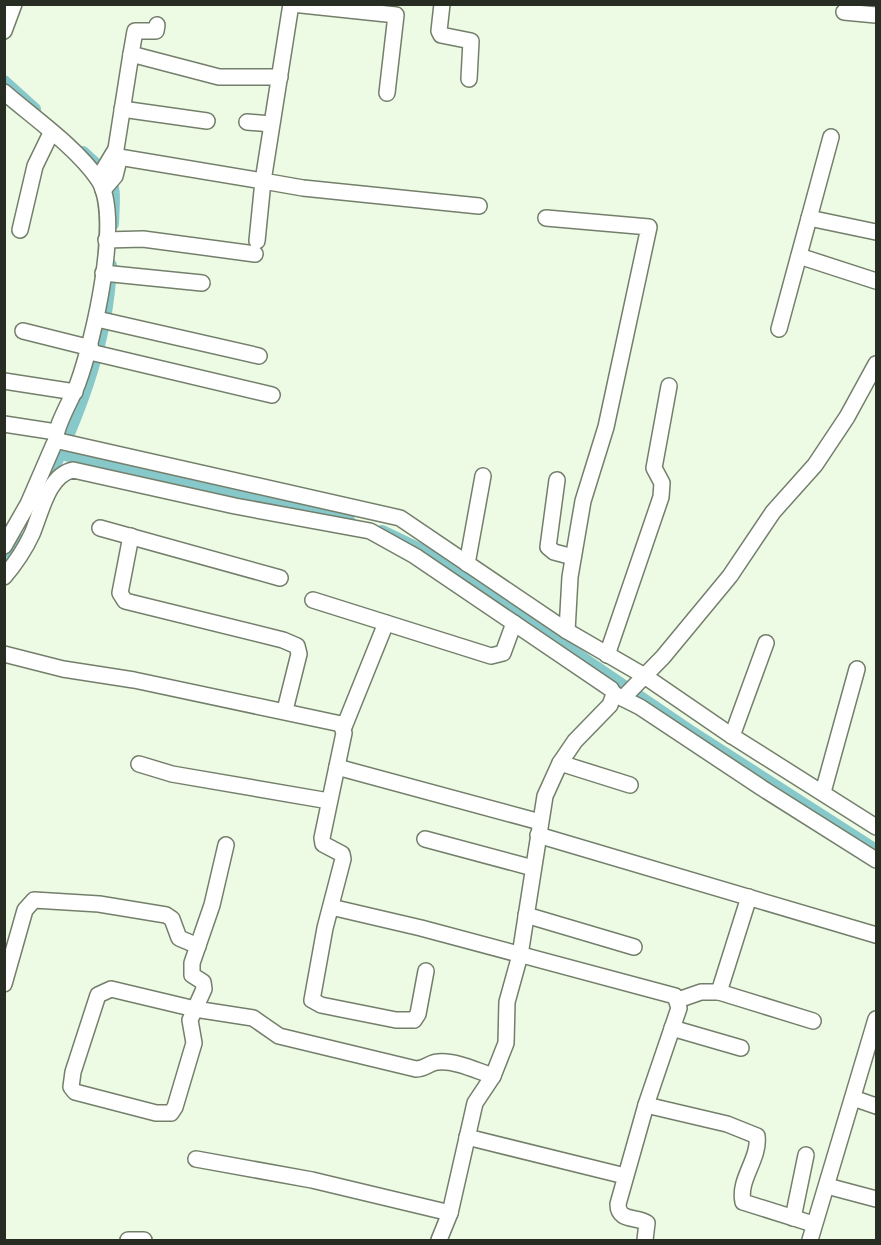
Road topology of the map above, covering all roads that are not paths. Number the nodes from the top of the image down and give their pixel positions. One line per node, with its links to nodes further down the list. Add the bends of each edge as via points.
1 (14, 4): 7 (street)
2 (292, 4): 9 (street); 12 (street, via 396,15)
3 (442, 4): 10 (street, via 441,35 471,41)
4 (844, 12): 5 (street)
5 (876, 15)
6 (158, 25): 8 (street, via 156,31 135,31)
7 (4, 31)
8 (131, 54): 9 (street, via 219,77); 13 (street)
9 (280, 77): 16 (street)
10 (469, 79)
11 (4, 92): 17 (street)
12 (387, 93)
13 (122, 109): 14 (street); 19 (street)
14 (207, 121)
15 (247, 122): 16 (street)
16 (271, 124): 20 (street)
17 (51, 133): 19 (street); 24 (street, via 35,165)
18 (831, 137): 23 (street)
19 (105, 173): 20 (street); 26 (street)
20 (263, 181): 21 (street); 26 (street, via 256,247)
21 (479, 206)
22 (546, 218): 48 (street, via 649,227)
23 (809, 218): 25 (street); 27 (street)
24 (20, 230)
25 (876, 232)
26 (112, 240): 28 (street)
27 (799, 255): 29 (street); 32 (street)
28 (110, 274): 30 (street); 31 (street)
29 (876, 281)
30 (202, 283)
31 (102, 321): 34 (street); 35 (street)
32 (779, 329)
33 (23, 331): 34 (street)
34 (94, 351): 39 (street); 40 (street)
35 (259, 356)
36 (876, 364): 60 (street, via 815,465 773,512 729,576 678,639)
37 (4, 381): 39 (street)
38 (669, 386): 58 (street, via 654,468 662,483 661,496)
39 (75, 392): 42 (street)
40 (272, 395)
41 (4, 424): 42 (street)
42 (61, 440): 47 (street); 49 (street, via 400,518)
43 (483, 476): 49 (street)
44 (557, 480): 48 (street, via 548,547)
45 (100, 528): 46 (street)
46 (131, 537): 51 (street); 62 (street, via 120,593 125,601 297,646 299,654)
47 (4, 546)
48 (573, 557): 55 (street)
49 (467, 564): 55 (street)
50 (4, 577): 54 (street, via 32,535 57,480 64,472 73,470 370,531 415,556)
51 (280, 578)
52 (313, 600): 53 (street)
53 (386, 623): 54 (street, via 498,656 506,647); 63 (street)
54 (514, 623): 61 (street)
55 (567, 631): 58 (street)
56 (766, 643): 64 (street)
57 (4, 654): 62 (street, via 63,669)
58 (607, 655): 60 (street)
59 (857, 669): 69 (street)
60 (641, 678): 61 (street); 64 (street)
61 (622, 695): 65 (street, via 575,741); 75 (street)
62 (285, 710): 63 (street, via 336,721)
63 (344, 728): 67 (street)
64 (732, 736): 69 (street)
65 (560, 763): 68 (street); 72 (street, via 545,796)
66 (138, 764): 70 (street, via 172,774)
67 (337, 767): 70 (street); 72 (street)
68 (630, 786)
69 (823, 792): 71 (street)
70 (329, 801): 78 (street, via 323,844 344,859)
71 (876, 827)
72 (539, 828): 76 (street); 77 (street)
73 (425, 839): 76 (street)
74 (226, 845): 81 (street)
75 (876, 860)
76 (532, 868): 79 (street)
77 (749, 897): 80 (street); 86 (street)
78 (331, 908): 83 (street); 84 (street, via 313,991 315,1003 396,1020 414,1020)
79 (526, 915): 82 (street); 83 (street)
80 (876, 935)
81 (198, 946): 85 (street, via 179,939 172,919 166,915 99,904 34,900 25,910); 88 (street, via 191,969 204,989)
82 (634, 947)
83 (520, 955): 87 (street, via 668,992); 93 (street, via 507,1002 506,1043)
84 (426, 971)
85 (4, 984)
86 (719, 992): 87 (street, via 701,992); 90 (street)
87 (678, 1000): 91 (street)
88 (195, 1009): 88 (street, via 190,1020 194,1043 171,1113 156,1113 75,1092 71,1087 98,996 104,991 121,990); 93 (street, via 253,1018 279,1036 416,1069 444,1061)
89 (876, 1019): 94 (street)
90 (813, 1021)
91 (672, 1028): 92 (street); 95 (street)
92 (741, 1048)
93 (493, 1076): 97 (street, via 475,1103)
94 (853, 1098): 96 (street); 101 (street)
95 (646, 1105): 100 (street); 104 (street, via 727,1124 757,1136 743,1202)
96 (876, 1106)
97 (467, 1137): 100 (street); 103 (street)
98 (806, 1155): 104 (street)
99 (196, 1159): 103 (street, via 312,1180)
100 (625, 1176): 109 (street, via 618,1211 622,1216 648,1223)
101 (827, 1186): 102 (street); 105 (street)
102 (876, 1199)
103 (450, 1213): 108 (street)
104 (793, 1218): 105 (street)
105 (813, 1224): 110 (street)
106 (128, 1240): 107 (street)
107 (144, 1240)
108 (439, 1240)
109 (645, 1240)
110 (810, 1240)

